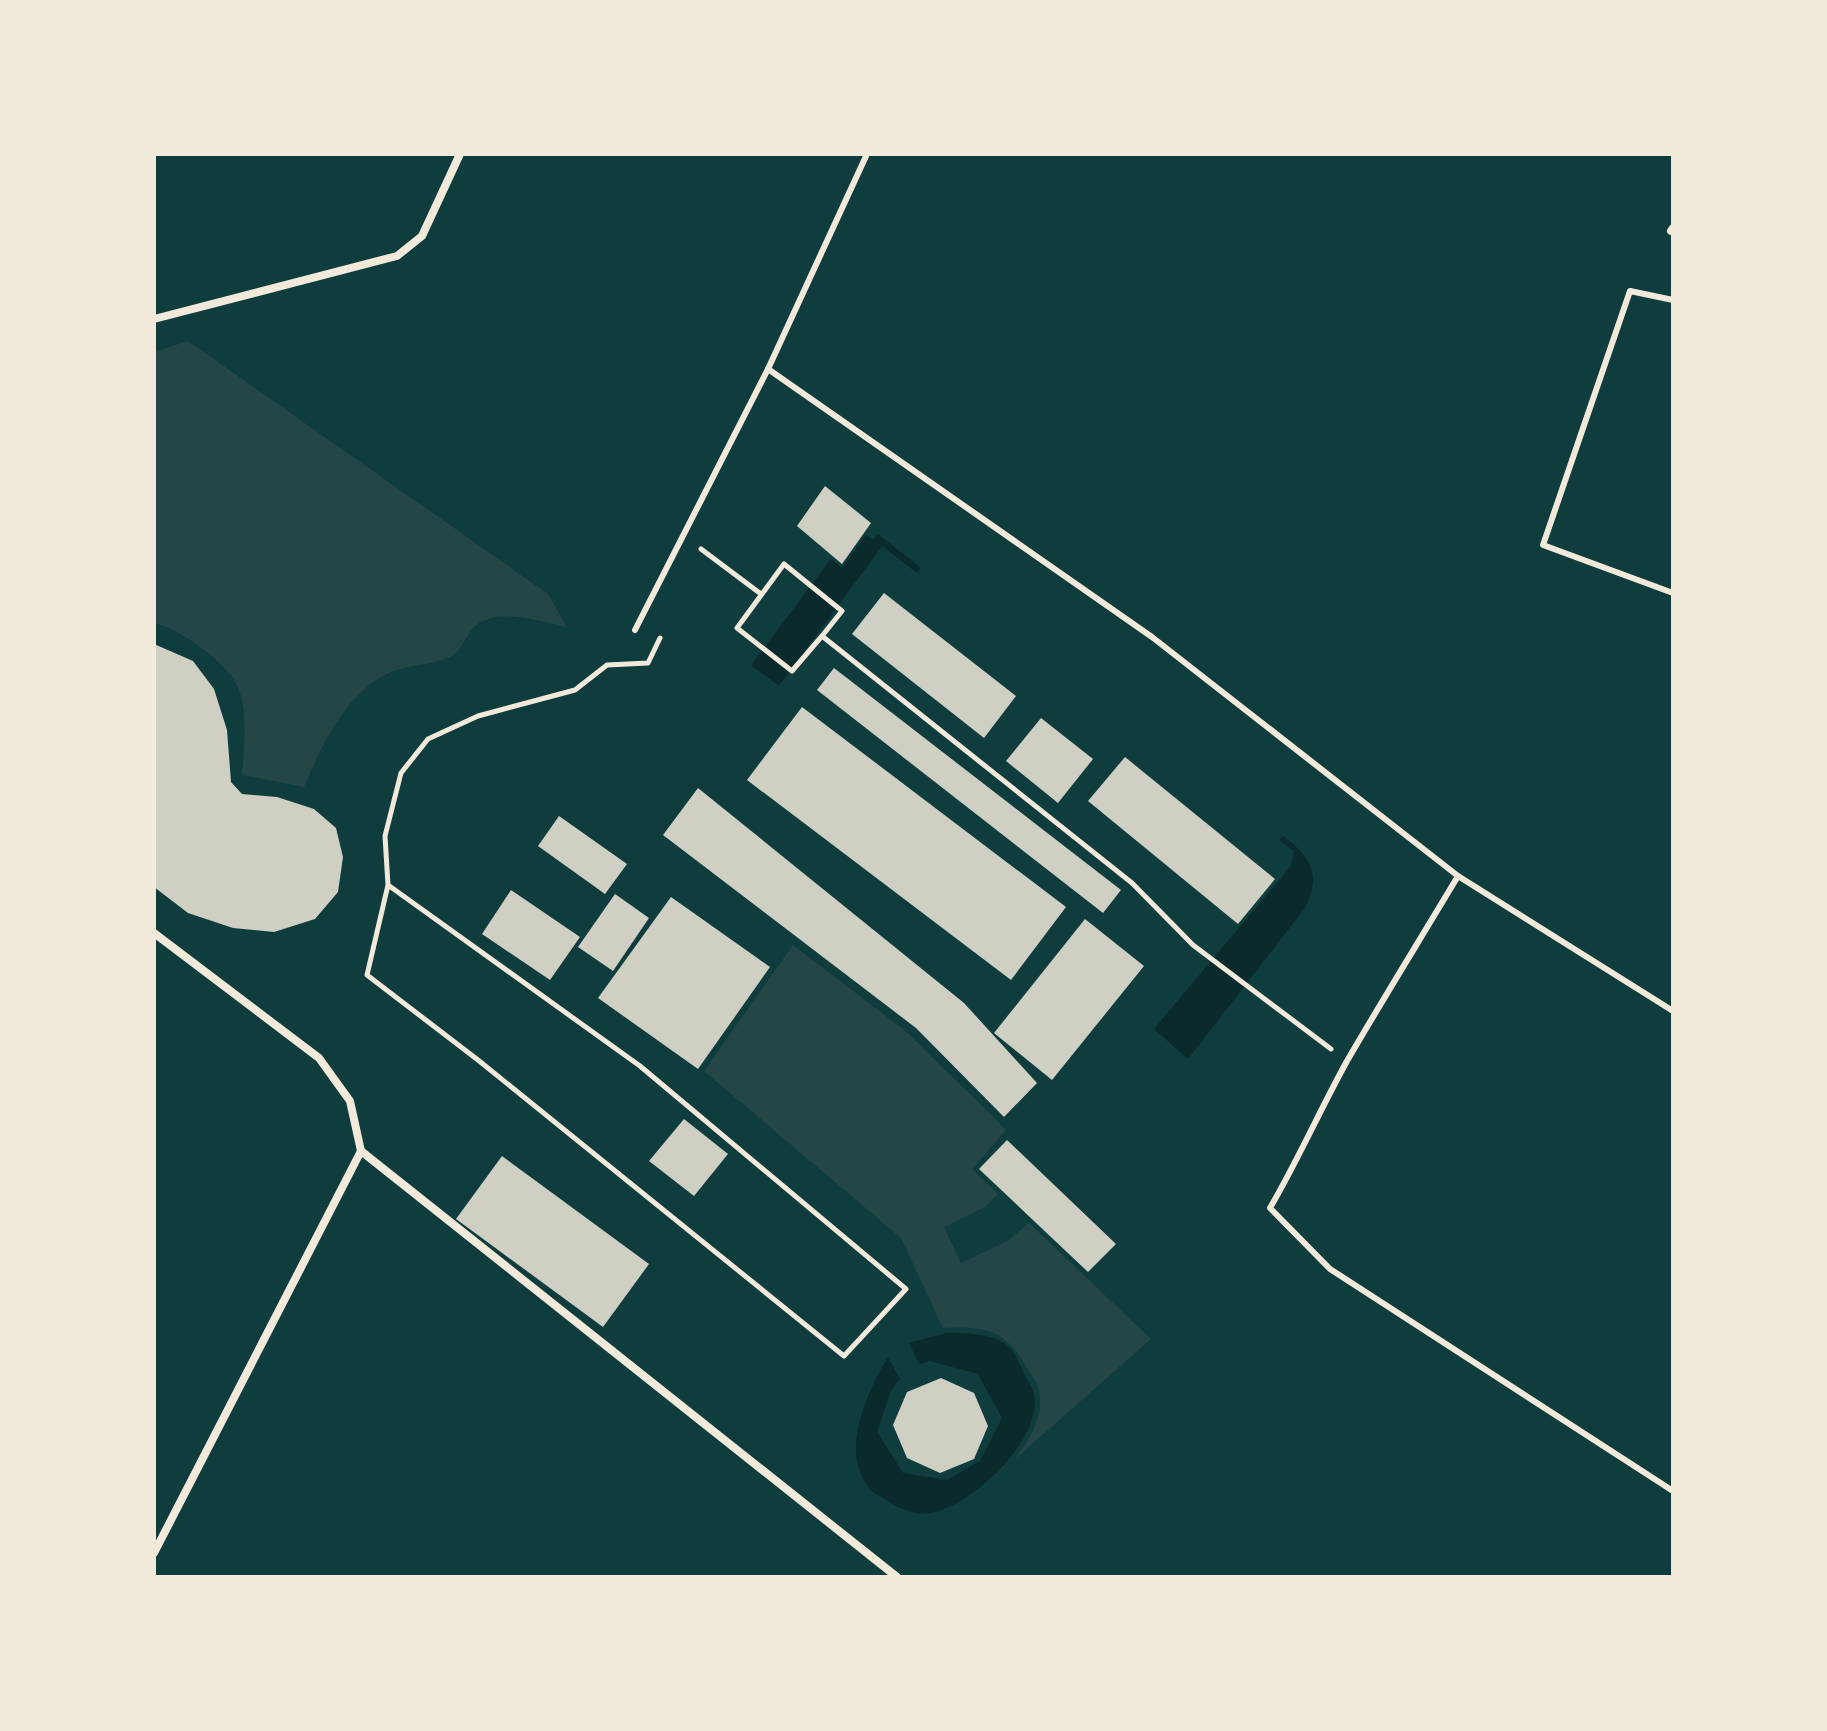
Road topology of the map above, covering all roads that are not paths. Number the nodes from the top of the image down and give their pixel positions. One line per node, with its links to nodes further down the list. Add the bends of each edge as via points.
1 (460, 154): 4 (street, via 422,236 397,256)
2 (867, 154): 5 (lane)
3 (1673, 300): 6 (lane, via 1630,291 1543,545)
4 (154, 319)
5 (768, 369): 7 (lane); 8 (lane, via 1152,637)
6 (1673, 593)
7 (635, 630)
8 (1458, 876): 10 (lane); 12 (lane, via 1347,1061 1270,1208 1330,1269)
9 (154, 933): 11 (street, via 319,1058 350,1101)
10 (1673, 1011)
11 (361, 1151): 13 (street); 14 (street)
12 (1673, 1491)
13 (154, 1553)
14 (897, 1577)

